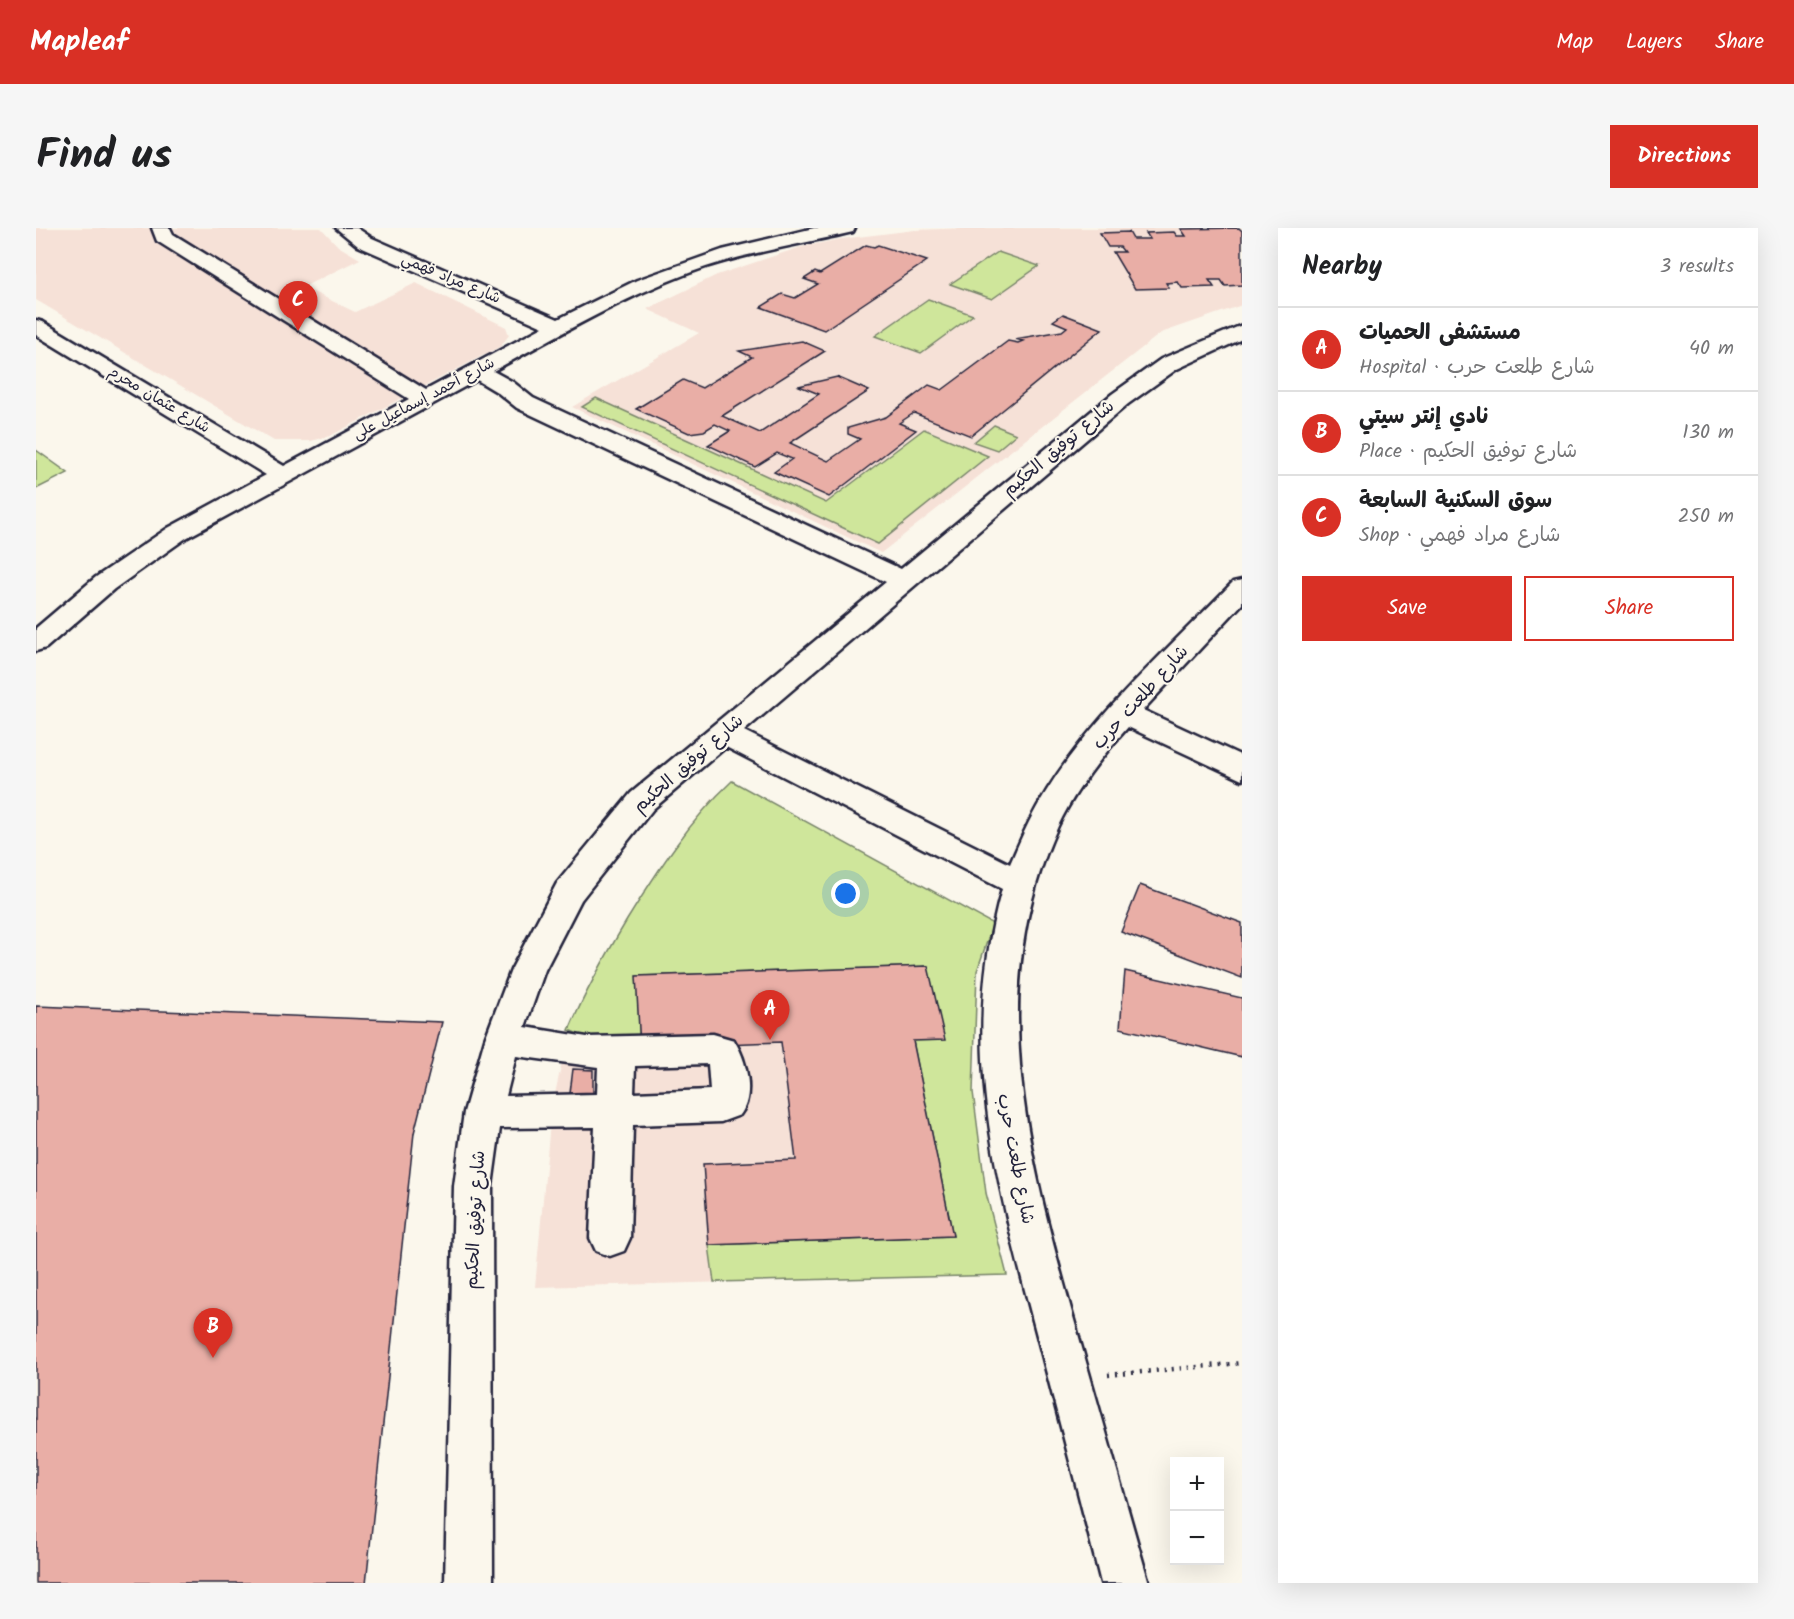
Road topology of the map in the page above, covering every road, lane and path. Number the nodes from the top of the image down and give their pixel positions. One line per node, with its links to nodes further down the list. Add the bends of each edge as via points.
1 (161, 228): 9 (street, via 164,237)
2 (345, 228): 5 (street, شارع مراد فهمي, via 365,242)
3 (846, 228): 5 (street, شارع أحمد إسماعيل على, via 753,246 682,268 616,296)
4 (36, 326): 7 (street, شارع عثمان محرم)
5 (560, 327): 8 (street, شارع أحمد إسماعيل على)
6 (1242, 332): 11 (street, شارع توفيق الحكيم, via 1169,364 1120,399)
7 (46, 342): 10 (street, شارع عثمان محرم)
8 (477, 371): 9 (street, شارع أحمد إسماعيل على); 11 (street, via 525,403)
9 (425, 399): 10 (street, شارع أحمد إسماعيل على)
10 (282, 475): 13 (street, شارع أحمد إسماعيل على, via 214,511 141,557)
11 (904, 580): 15 (street, شارع توفيق الحكيم)
12 (1242, 588): 14 (street, شارع طلعت حرب)
13 (36, 642)
14 (1125, 713): 16 (street); 17 (street, شارع طلعت حرب, via 1053,806)
15 (723, 733): 17 (street); 18 (street, شارع توفيق الحكيم, via 642,801 569,892 528,970)
16 (1242, 769)
17 (1019, 883): 24 (street, شارع طلعت حرب, via 1000,974 1000,1080 1022,1204)
18 (503, 1039): 19 (street, via 563,1050); 21 (street, شارع توفيق الحكيم)
19 (617, 1052): 20 (street); 20 (street, via 721,1051 729,1100 721,1106)
20 (615, 1111): 21 (street); 22 (street)
21 (483, 1112): 25 (street, شارع توفيق الحكيم, via 473,1186)
22 (610, 1238)
23 (1242, 1363): 24 (path)
24 (1070, 1378): 26 (street, شارع طلعت حرب)
25 (469, 1583)
26 (1125, 1583)

